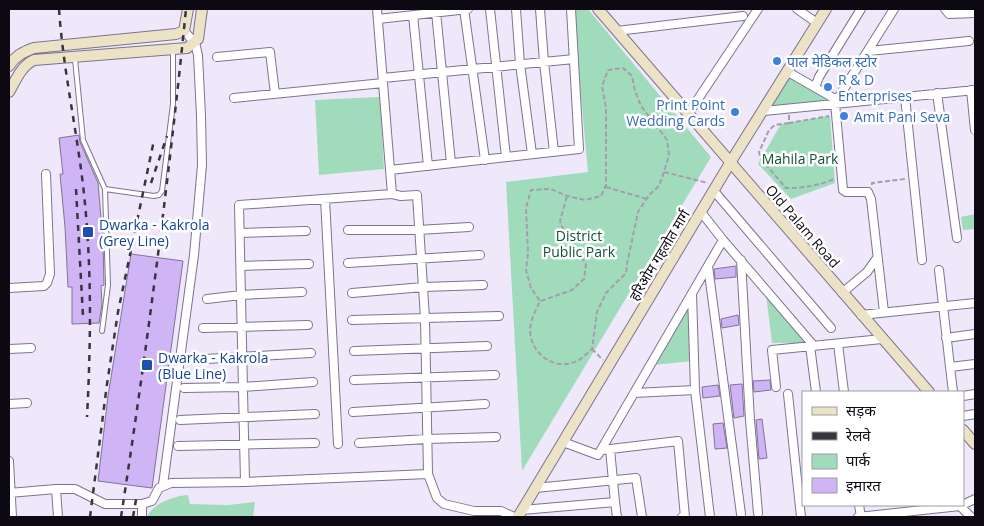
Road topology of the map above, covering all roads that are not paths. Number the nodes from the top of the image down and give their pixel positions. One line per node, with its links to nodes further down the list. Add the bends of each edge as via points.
1 (188, 9): 22 (street)
2 (202, 9): 27 (street)
3 (377, 9): 20 (street)
4 (466, 9): 16 (street); 38 (street)
5 (490, 9): 37 (street)
6 (516, 9): 35 (street)
7 (540, 9): 34 (street)
8 (571, 9): 33 (street)
9 (598, 9): 23 (street, Old Palam Road)
10 (758, 9): 24 (street)
11 (797, 9): 21 (street)
12 (826, 9): 21 (street, हरिओम गहलोत मार्ग)
13 (861, 9): 43 (street)
14 (894, 9): 29 (street)
15 (945, 9): 18 (street, via 949,14)
16 (436, 12): 19 (street); 39 (street)
17 (743, 12): 23 (street); 24 (street)
18 (975, 13)
19 (413, 15): 20 (street); 41 (street)
20 (378, 19): 42 (street)
21 (817, 23): 40 (street, हरिओम गहलोत मार्ग)
22 (184, 31): 26 (street, via 166,36); 27 (street)
23 (617, 31): 52 (street, Old Palam Road)
24 (744, 32): 52 (street)
25 (970, 41): 29 (street)
26 (98, 42): 30 (street); 36 (street, via 34,48 21,53)
27 (195, 43): 28 (street); 159 (street, via 202,165 194,255)
28 (173, 50): 30 (street); 64 (lane, via 173,104 162,191 154,196)
29 (869, 52): 50 (street)
30 (99, 56): 31 (street)
31 (75, 57): 45 (street, via 28,63); 64 (lane, via 84,140)
32 (217, 57): 47 (street, via 270,52)
33 (574, 59): 34 (street); 54 (street, via 579,149)
34 (544, 62): 35 (street); 54 (street)
35 (520, 64): 37 (street); 55 (street)
36 (9, 66)
37 (496, 67): 38 (street); 56 (street)
38 (472, 69): 39 (street); 57 (street)
39 (442, 72): 41 (street); 58 (street)
40 (788, 72): 43 (street); 51 (street, हरिओम गहलोत मार्ग)
41 (419, 74): 42 (street); 60 (street)
42 (383, 80): 47 (street); 61 (street)
43 (815, 87): 50 (street)
44 (973, 90): 46 (street); 53 (street)
45 (9, 92)
46 (937, 93): 48 (street); 73 (street)
47 (275, 94): 49 (street)
48 (905, 96): 50 (street); 79 (street)
49 (234, 98)
50 (836, 102): 51 (street); 76 (street, via 843,190 870,195)
51 (764, 111): 59 (street, हरिओम गहलोत मार्ग)
52 (688, 114): 59 (street, Old Palam Road)
53 (975, 130)
54 (554, 152): 55 (street)
55 (532, 154): 56 (street)
56 (506, 157): 57 (street)
57 (485, 160): 58 (street)
58 (451, 163): 60 (street)
59 (730, 163): 63 (street, हरिओम गहलोत मार्ग); 90 (street, Old Palam Road)
60 (428, 166): 61 (street)
61 (390, 170): 65 (street)
62 (46, 174): 87 (street, via 50,274 44,286)
63 (716, 188): 67 (street, हरिओम गहलोत मार्ग); 104 (street)
64 (105, 189): 105 (lane, via 108,285)
65 (392, 194): 66 (street); 70 (street, via 417,195)
66 (325, 199): 72 (street, via 240,205); 149 (street)
67 (701, 212): 74 (street); 146 (street, हरिओम गहलोत मार्ग)
68 (469, 227): 70 (street)
69 (348, 230): 70 (street)
70 (418, 230): 77 (street)
71 (306, 231): 72 (street)
72 (240, 233): 82 (street)
73 (957, 238)
74 (723, 240): 78 (street); 83 (street)
75 (480, 255): 77 (street)
76 (877, 258): 90 (street, via 867,272); 96 (street)
77 (422, 259): 80 (street); 86 (street)
78 (741, 260): 111 (street); 166 (street)
79 (922, 260)
80 (348, 263)
81 (309, 264): 82 (street)
82 (241, 266): 91 (street)
83 (708, 266): 92 (street); 167 (street)
84 (939, 270): 95 (street)
85 (483, 285): 86 (street)
86 (424, 287): 89 (street); 99 (street)
87 (9, 288)
88 (302, 292): 91 (street)
89 (352, 293)
90 (842, 293): 97 (street, Old Palam Road)
91 (241, 294): 93 (street); 102 (street)
92 (692, 294): 128 (street); 133 (street)
93 (207, 299)
94 (975, 303): 95 (street)
95 (942, 306): 96 (street); 107 (street)
96 (884, 312): 97 (street)
97 (861, 315): 108 (street, Old Palam Road)
98 (499, 316): 99 (street)
99 (426, 318): 100 (street); 112 (street)
100 (352, 320)
101 (308, 325): 102 (street)
102 (242, 327): 103 (street); 117 (street)
103 (203, 328)
104 (831, 328)
105 (102, 331)
106 (975, 334): 107 (street)
107 (946, 338): 120 (street)
108 (882, 339): 109 (street); 131 (street, Old Palam Road)
109 (838, 344): 111 (street); 130 (street)
110 (487, 346): 112 (street)
111 (812, 346): 126 (street, via 772,350); 129 (street)
112 (426, 347): 115 (street); 122 (street)
113 (31, 348): 114 (street)
114 (9, 349)
115 (354, 350)
116 (312, 353): 117 (street)
117 (242, 357): 118 (street); 125 (street)
118 (188, 360)
119 (975, 364): 120 (street)
120 (950, 366): 132 (street)
121 (495, 375): 122 (street)
122 (427, 378): 123 (street); 138 (street)
123 (354, 380)
124 (313, 382): 125 (street)
125 (243, 387): 127 (street); 141 (street)
126 (776, 387)
127 (184, 388)
128 (695, 390): 133 (street); 176 (street)
129 (816, 391)
130 (844, 391)
131 (928, 391)
132 (953, 391)
133 (634, 393): 154 (street)
134 (788, 394): 177 (street)
135 (27, 403): 136 (street)
136 (9, 404)
137 (484, 404): 138 (street)
138 (427, 406): 139 (street); 145 (street)
139 (353, 412)
140 (315, 414): 141 (street)
141 (244, 418): 142 (street); 151 (street)
142 (180, 420)
143 (964, 431): 150 (street)
144 (496, 437): 145 (street)
145 (427, 439): 148 (street); 156 (street)
146 (563, 442): 154 (street, via 598,455); 160 (street, हरिओम गहलोत मार्ग)
147 (315, 443): 151 (street)
148 (359, 443)
149 (338, 444)
150 (975, 444)
151 (244, 445): 152 (street); 158 (street)
152 (178, 446)
153 (610, 449): 154 (street); 157 (street); 175 (street, via 678,441 686,517)
154 (602, 450)
155 (9, 461): 162 (street)
156 (428, 474): 158 (street); 169 (street, via 437,498 444,504 474,511)
157 (614, 480): 160 (street); 163 (street); 174 (street, via 636,478)
158 (245, 482): 159 (street)
159 (163, 485): 164 (street, via 152,501)
160 (536, 488): 169 (street, हरिओम गहलोत मार्ग)
161 (56, 489): 162 (street); 164 (street, via 80,490 106,504); 171 (street)
162 (9, 493): 170 (street)
163 (615, 502): 169 (street); 173 (street)
164 (142, 504): 172 (street)
165 (960, 506): 168 (street); 179 (street)
166 (758, 513)
167 (741, 514)
168 (922, 514): 178 (street)
169 (518, 515)
170 (12, 517)
171 (58, 517)
172 (142, 517)
173 (617, 517)
174 (642, 517)
175 (682, 517)
176 (710, 517)
177 (800, 517)
178 (860, 517)
179 (971, 517)

